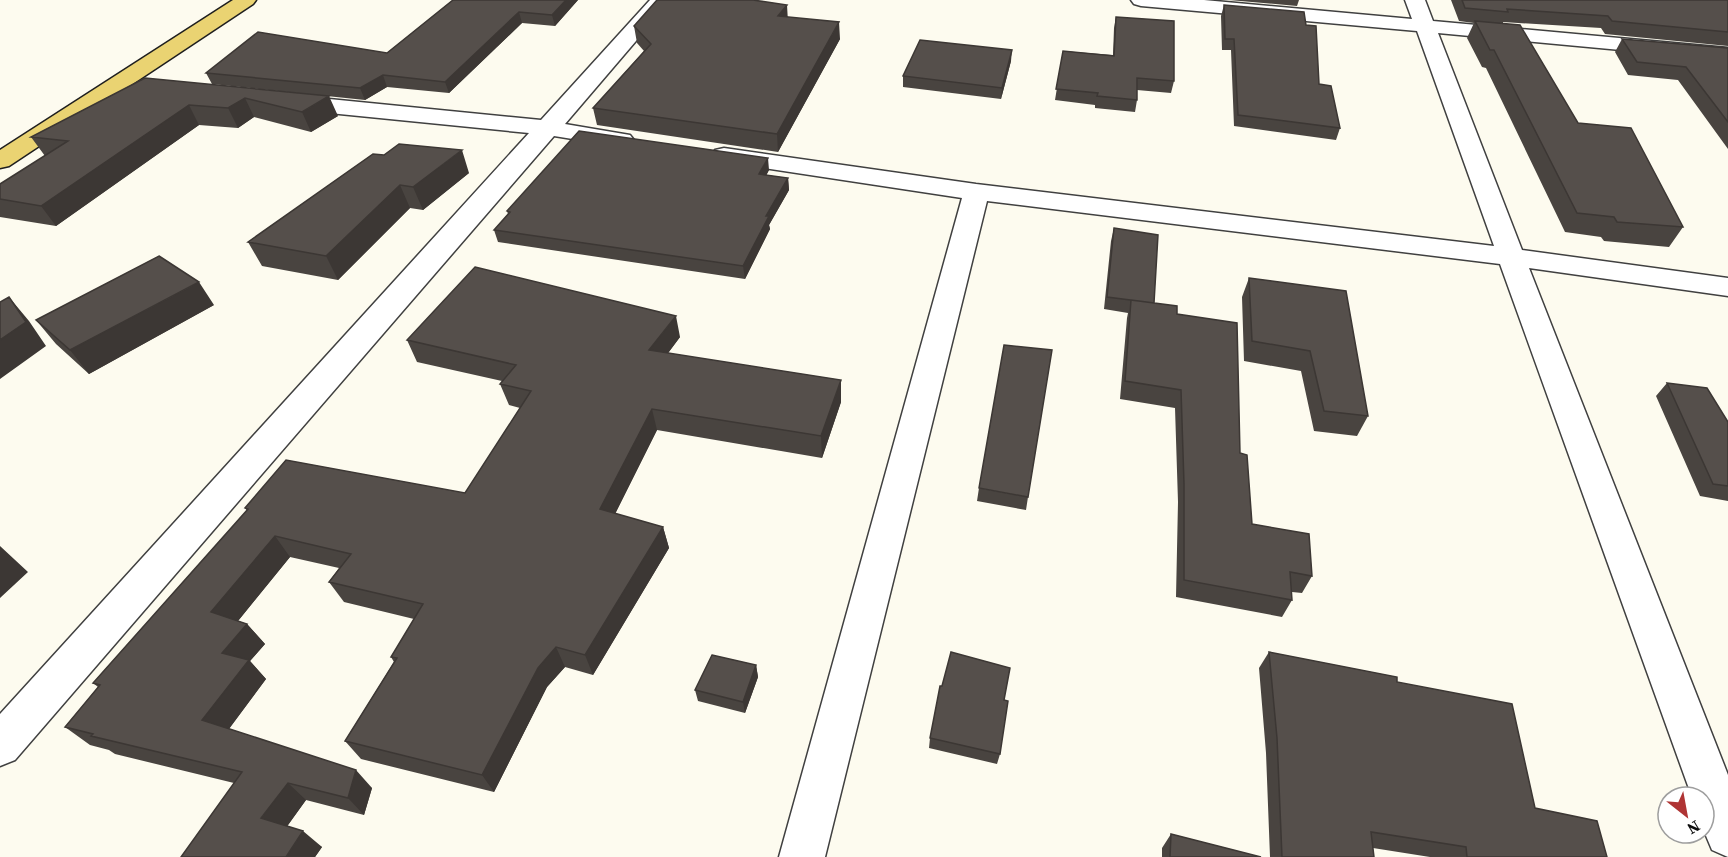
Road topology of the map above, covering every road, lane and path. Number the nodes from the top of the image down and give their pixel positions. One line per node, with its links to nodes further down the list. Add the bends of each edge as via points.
1 (246, 0): 6 (main road)
2 (661, 0): 9 (street)
3 (1141, 0): 4 (street)
4 (1421, 14): 5 (street); 14 (street)
5 (1728, 54)
6 (117, 84): 7 (street); 12 (main road)
7 (152, 88)
8 (268, 100): 9 (street)
9 (548, 128): 10 (street); 16 (street)
10 (641, 142)
11 (698, 151): 13 (street)
12 (0, 161)
13 (976, 192): 14 (street); 18 (street)
14 (1514, 257): 15 (street); 17 (street)
15 (1728, 287)
16 (0, 745)
17 (1728, 834)
18 (802, 857)

